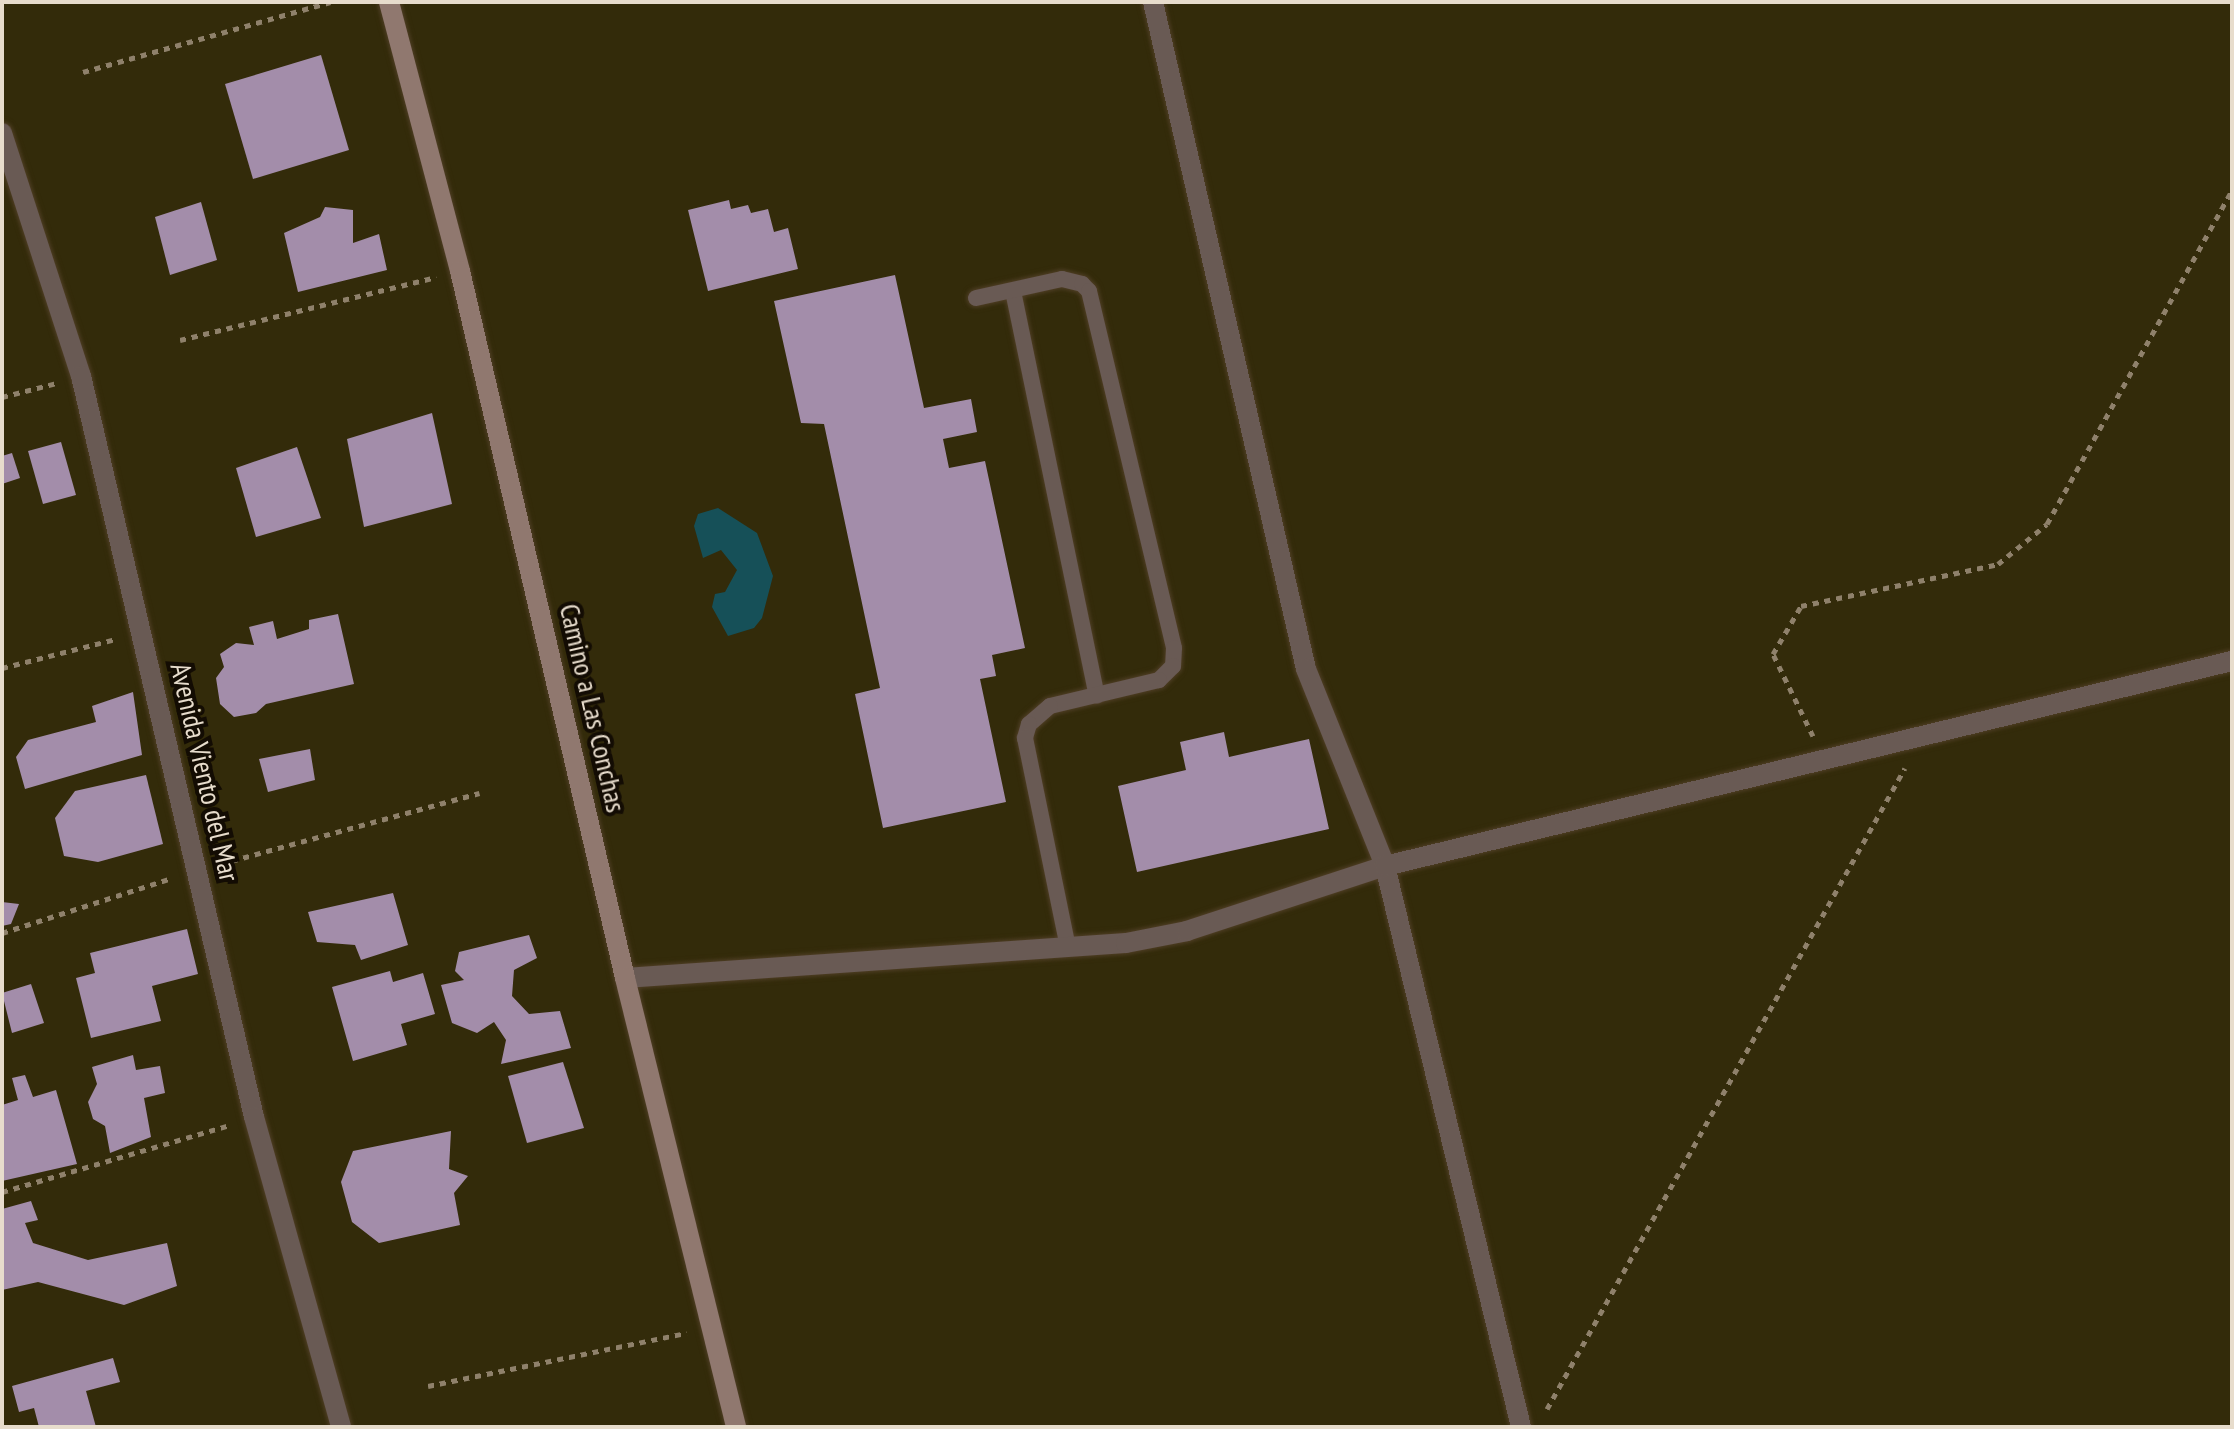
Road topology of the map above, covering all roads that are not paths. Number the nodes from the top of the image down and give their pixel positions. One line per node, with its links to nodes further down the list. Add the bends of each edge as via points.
1 (389, 2): 10 (street, Camino a Las Conchas, via 460,271)
2 (1153, 2): 8 (street, via 1306,669)
3 (2, 133): 11 (street, Avenida Viento del Mar, via 81,376 254,1117)
4 (1013, 291): 5 (lane); 7 (lane); 7 (lane, via 1062,279 1089,291 1174,648 1173,666 1159,680)
5 (976, 298)
6 (2232, 661): 8 (street)
7 (1097, 695): 9 (lane, via 1050,706 1029,724 1025,738)
8 (1385, 866): 9 (street, via 1187,931); 13 (street)
9 (1068, 947): 10 (street)
10 (625, 978): 12 (street, Camino a Las Conchas)
11 (341, 1427)
12 (736, 1427)
13 (1521, 1427)

